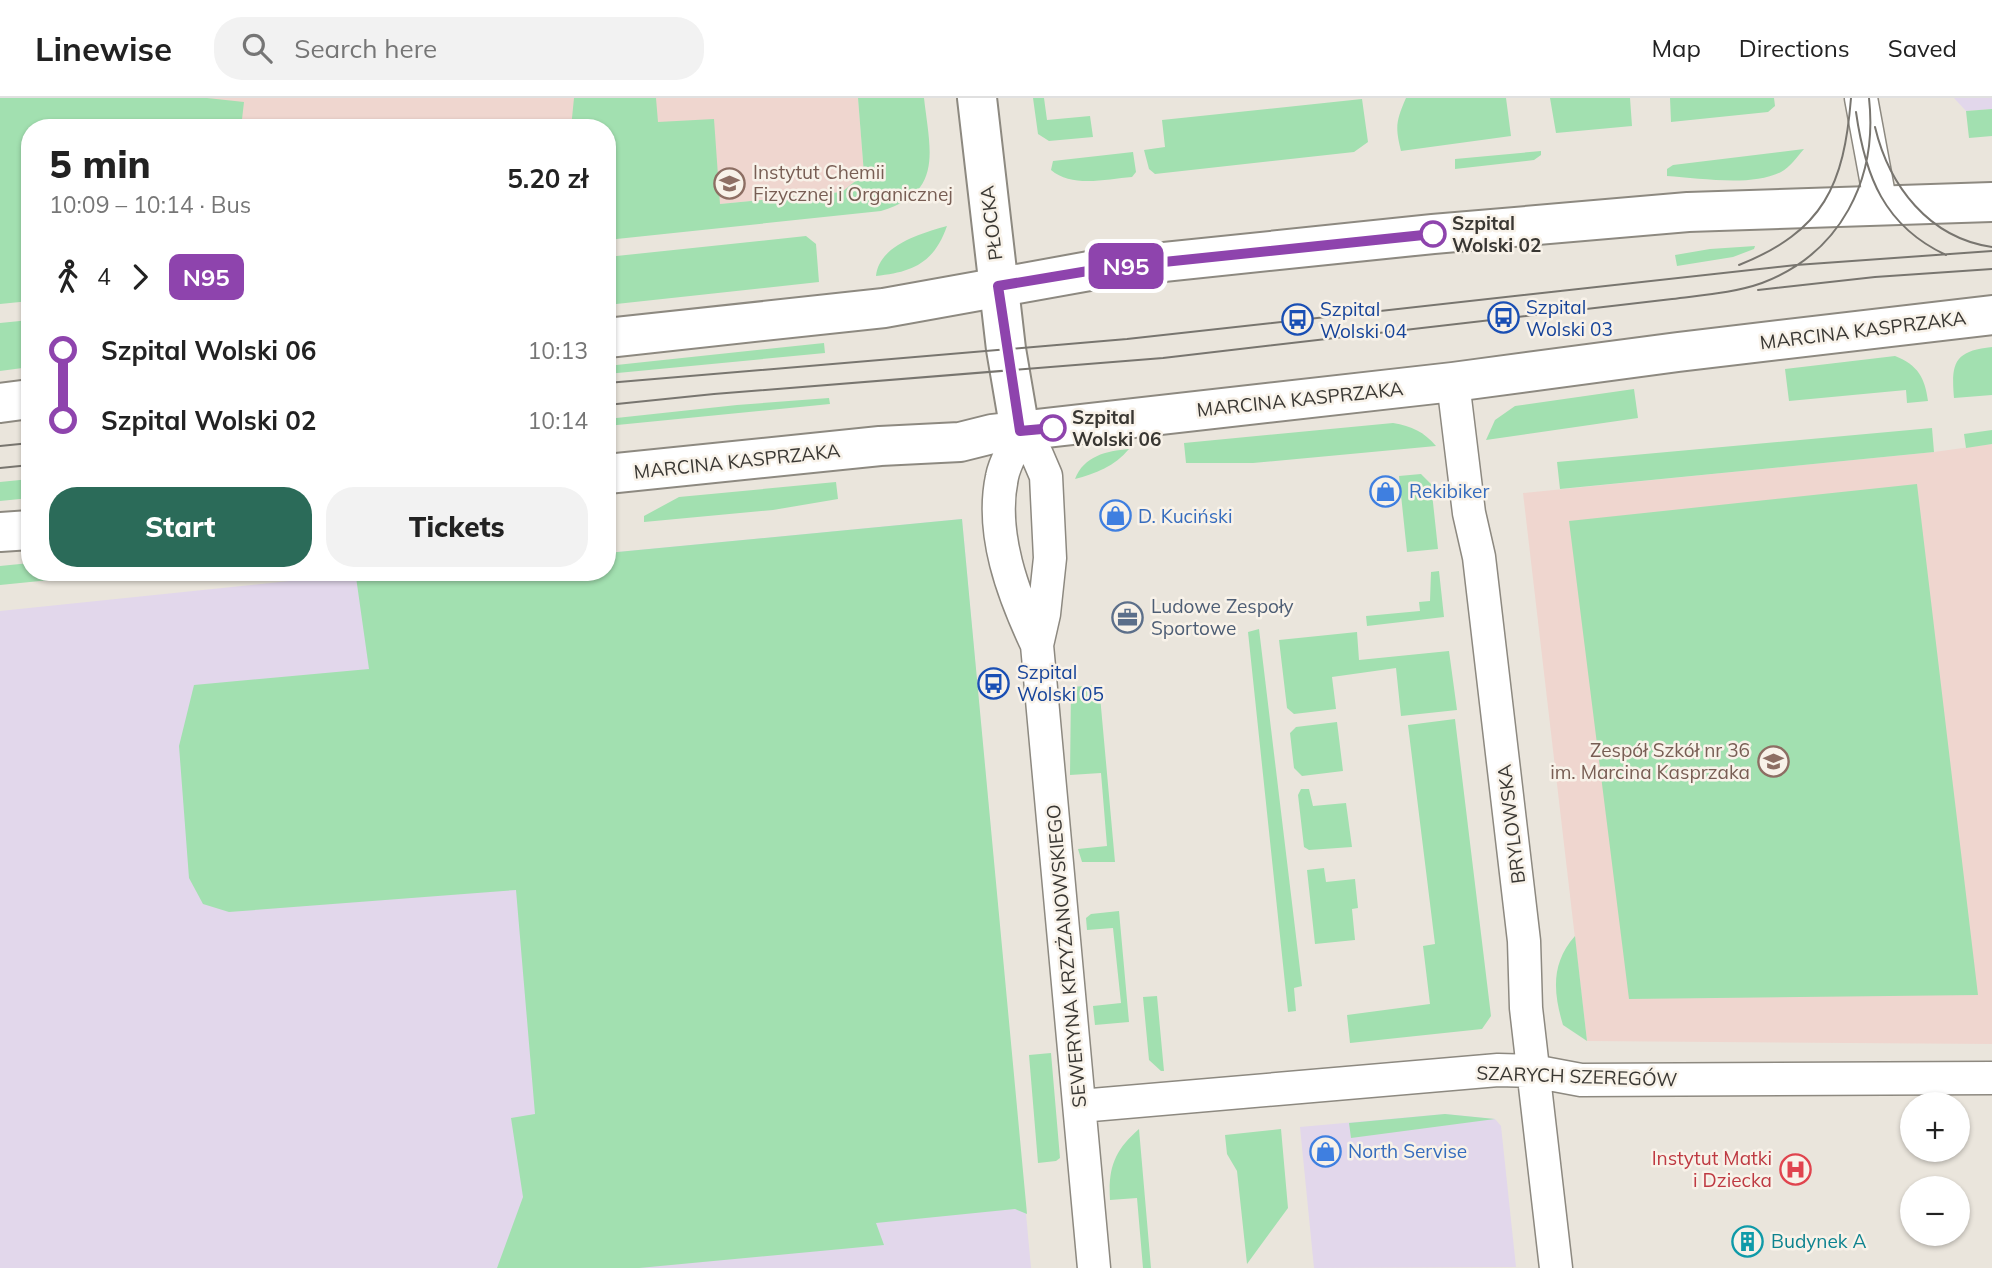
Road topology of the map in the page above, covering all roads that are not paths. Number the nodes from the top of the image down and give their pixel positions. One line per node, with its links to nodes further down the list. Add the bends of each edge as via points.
1 (977, 98): 5 (main road, PŁOCKA)
2 (1861, 98): 4 (street)
3 (1992, 202): 4 (main road)
4 (1881, 206): 5 (main road, via 1688,212 1548,223 1106,268)
5 (998, 286): 7 (main road, via 884,308); 11 (main road, PŁOCKA)
6 (1992, 315): 8 (main road, MARCINA KASPRZAKA)
7 (616, 337)
8 (1453, 382): 11 (main road, MARCINA KASPRZAKA); 16 (street, BRYLOWSKA, via 1479,557 1524,941)
9 (21, 400): 10 (main road)
10 (0, 402)
11 (1020, 431): 12 (main road, MARCINA KASPRZAKA, via 960,442); 15 (street, SEWERYNA KRZYŻANOWSKIEGO, via 1043,466 1046,483 1050,558); 15 (street, SEWERYNA KRZYŻANOWSKIEGO, via 998,495 1007,563)
12 (616, 473)
13 (21, 531): 14 (main road)
14 (0, 532)
15 (1037, 645): 18 (street, SEWERYNA KRZYŻANOWSKIEGO)
16 (1533, 1072): 17 (street, SZARYCH SZEREGÓW, via 1581,1080); 18 (street, SZARYCH SZEREGÓW, via 1488,1071); 20 (street, BRYLOWSKA)
17 (1992, 1078)
18 (1080, 1106): 19 (street, SEWERYNA KRZYŻANOWSKIEGO)
19 (1094, 1268)
20 (1556, 1268)

